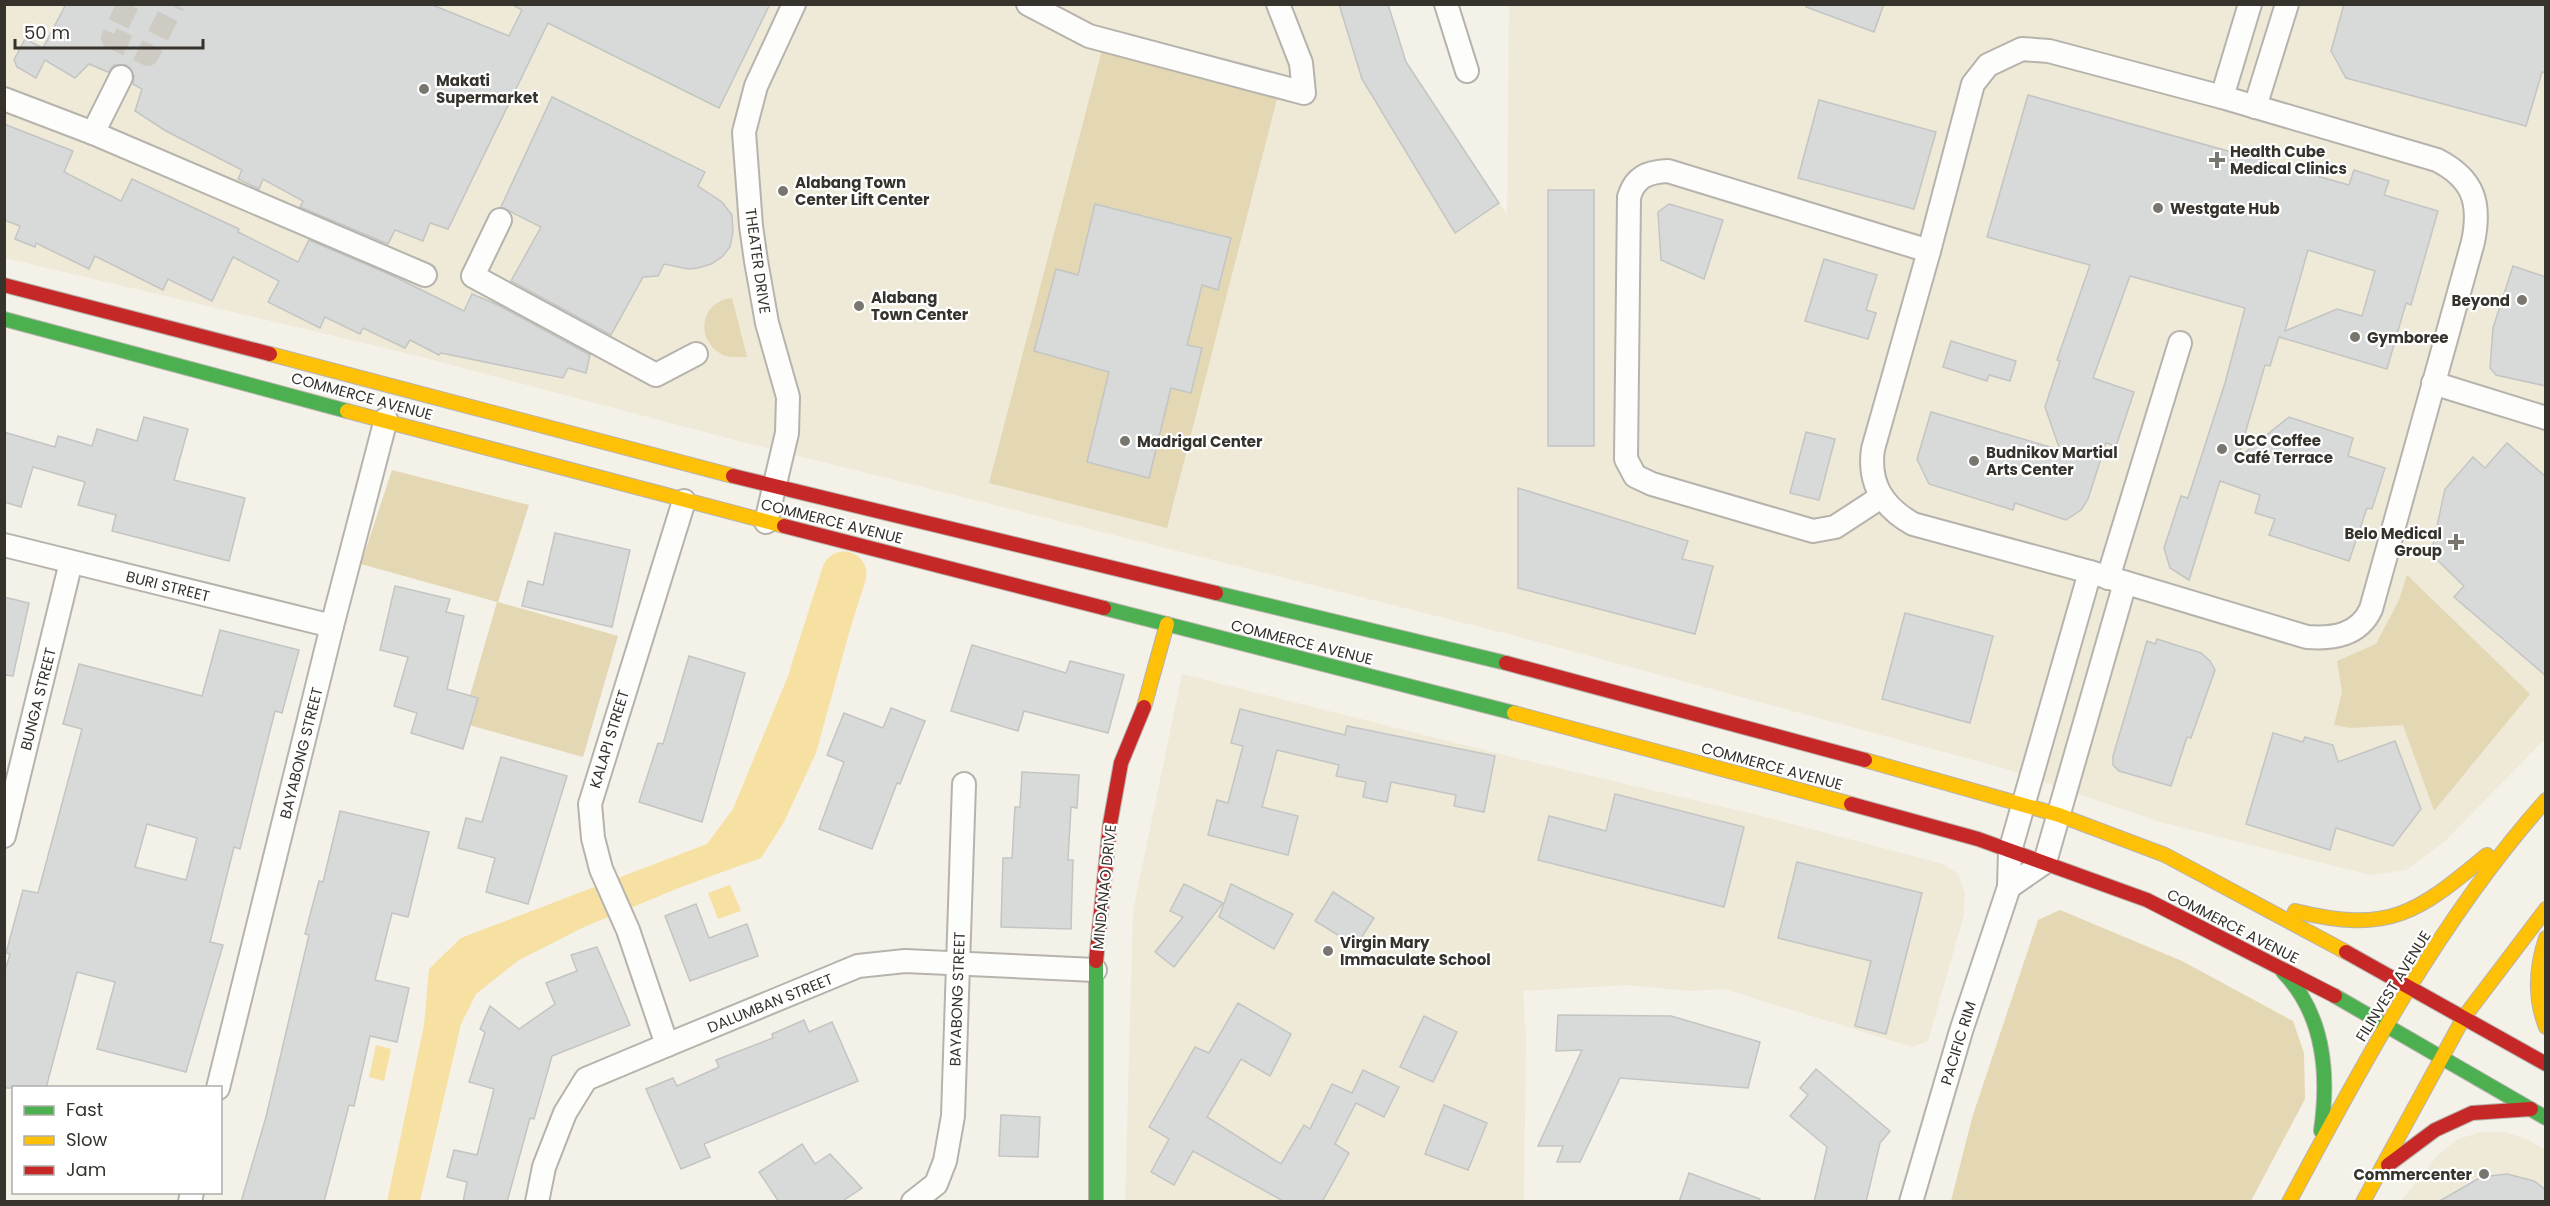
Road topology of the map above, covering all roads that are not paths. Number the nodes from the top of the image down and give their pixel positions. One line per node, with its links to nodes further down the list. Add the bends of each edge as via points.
1 (794, 4): 23 (street, THEATER DRIVE, via 756,86 744,132 756,261 767,323 788,397 788,426)
2 (1028, 4): 3 (street, via 1089,36 1304,93 1302,63)
3 (1278, 4)
4 (1446, 4): 7 (street)
5 (2250, 4): 9 (street)
6 (2287, 4): 11 (street)
7 (1467, 72)
8 (121, 77): 12 (street)
9 (2222, 97): 11 (street); 14 (street, via 2049,51 2022,49 1998,58 1973,84)
10 (4, 99): 12 (street)
11 (2255, 107): 20 (street, via 2437,160 2459,174 2468,186 2478,210 2476,225)
12 (93, 133): 15 (street)
13 (500, 220): 19 (street, via 473,276 656,375)
14 (1929, 251): 24 (street, via 1873,449 1870,466); 24 (street, via 1668,171 1641,177 1629,197 1626,459 1635,476 1813,531 1835,527)
15 (425, 275)
16 (4, 285): 23 (main road, COMMERCE AVENUE)
17 (4, 319): 22 (main road, COMMERCE AVENUE)
18 (2180, 343): 29 (street)
19 (696, 354)
20 (2433, 383): 21 (street); 29 (street, via 2374,599 2366,620 2357,628 2334,636 2307,637)
21 (2546, 418)
22 (386, 420): 25 (main road, COMMERCE AVENUE); 32 (street, BAYABONG STREET)
23 (776, 487): 26 (street, THEATER DRIVE); 30 (main road, COMMERCE AVENUE)
24 (1881, 497): 29 (street, via 1913,524)
25 (684, 501): 26 (main road, COMMERCE AVENUE); 53 (street, KALAPI STREET, via 590,804 601,869 628,930)
26 (766, 522): 31 (main road, COMMERCE AVENUE)
27 (4, 545): 28 (street, BURI STREET)
28 (71, 562): 32 (street, BURI STREET); 34 (street, BUNGA STREET)
29 (2108, 578): 36 (street, PACIFIC RIM); 37 (street)
30 (1177, 582): 31 (street, MINDANAO DRIVE); 36 (main road, COMMERCE AVENUE, via 1491,659 1569,687 1963,785)
31 (1167, 624): 40 (main road, COMMERCE AVENUE, via 1563,720); 48 (main road, MINDANAO DRIVE, via 1149,696 1121,763 1110,824)
32 (332, 626): 56 (street, BAYABONG STREET)
33 (964, 784): 46 (street, BAYABONG STREET)
34 (10, 795): 39 (street, BUNGA STREET)
35 (2546, 800): 38 (main road, FILINVEST AVENUE)
36 (2024, 804): 37 (main road, COMMERCE AVENUE); 40 (street, PACIFIC RIM)
37 (2059, 815): 41 (street); 43 (main road, COMMERCE AVENUE, via 2165,855)
38 (2523, 825): 43 (main road, via 2426,903 2393,916 2360,922 2331,920); 49 (main road, FILINVEST AVENUE, via 2432,952)
39 (4, 836)
40 (2010, 851): 41 (main road, COMMERCE AVENUE); 42 (street, PACIFIC RIM)
41 (2045, 862): 42 (street); 47 (main road, COMMERCE AVENUE, via 2147,900)
42 (2009, 887): 64 (street, PACIFIC RIM, via 1961,1031)
43 (2261, 904): 49 (main road, COMMERCE AVENUE)
44 (2546, 909): 50 (main road)
45 (2546, 938): 52 (main road, via 2536,984 2537,1005)
46 (958, 966): 48 (street, DALUMBAN STREET); 53 (street, DALUMBAN STREET, via 905,961 858,966); 62 (street, BAYABONG STREET, via 953,1116 945,1161 936,1184)
47 (2277, 967): 51 (main road, COMMERCE AVENUE); 59 (main road, via 2292,978 2304,999 2320,1043 2325,1094)
48 (1095, 970): 63 (main road, MINDANAO DRIVE)
49 (2411, 989): 50 (main road, COMMERCE AVENUE); 51 (main road, FILINVEST AVENUE)
50 (2464, 1017): 54 (main road); 55 (main road, COMMERCE AVENUE)
51 (2388, 1025): 54 (main road, COMMERCE AVENUE); 59 (main road, FILINVEST AVENUE)
52 (2546, 1027)
53 (667, 1045): 61 (street, DALUMBAN STREET, via 586,1079 564,1113 544,1167)
54 (2442, 1056): 57 (main road, COMMERCE AVENUE); 60 (main road)
55 (2546, 1064)
56 (218, 1086)
57 (2531, 1109): 58 (main road, COMMERCE AVENUE); 60 (main road, via 2472,1113 2436,1130 2391,1162)
58 (2546, 1118)
59 (2318, 1146): 65 (main road, FILINVEST AVENUE)
60 (2365, 1197)
61 (537, 1202)
62 (913, 1202)
63 (1096, 1202)
64 (1911, 1202)
65 (2289, 1202)

